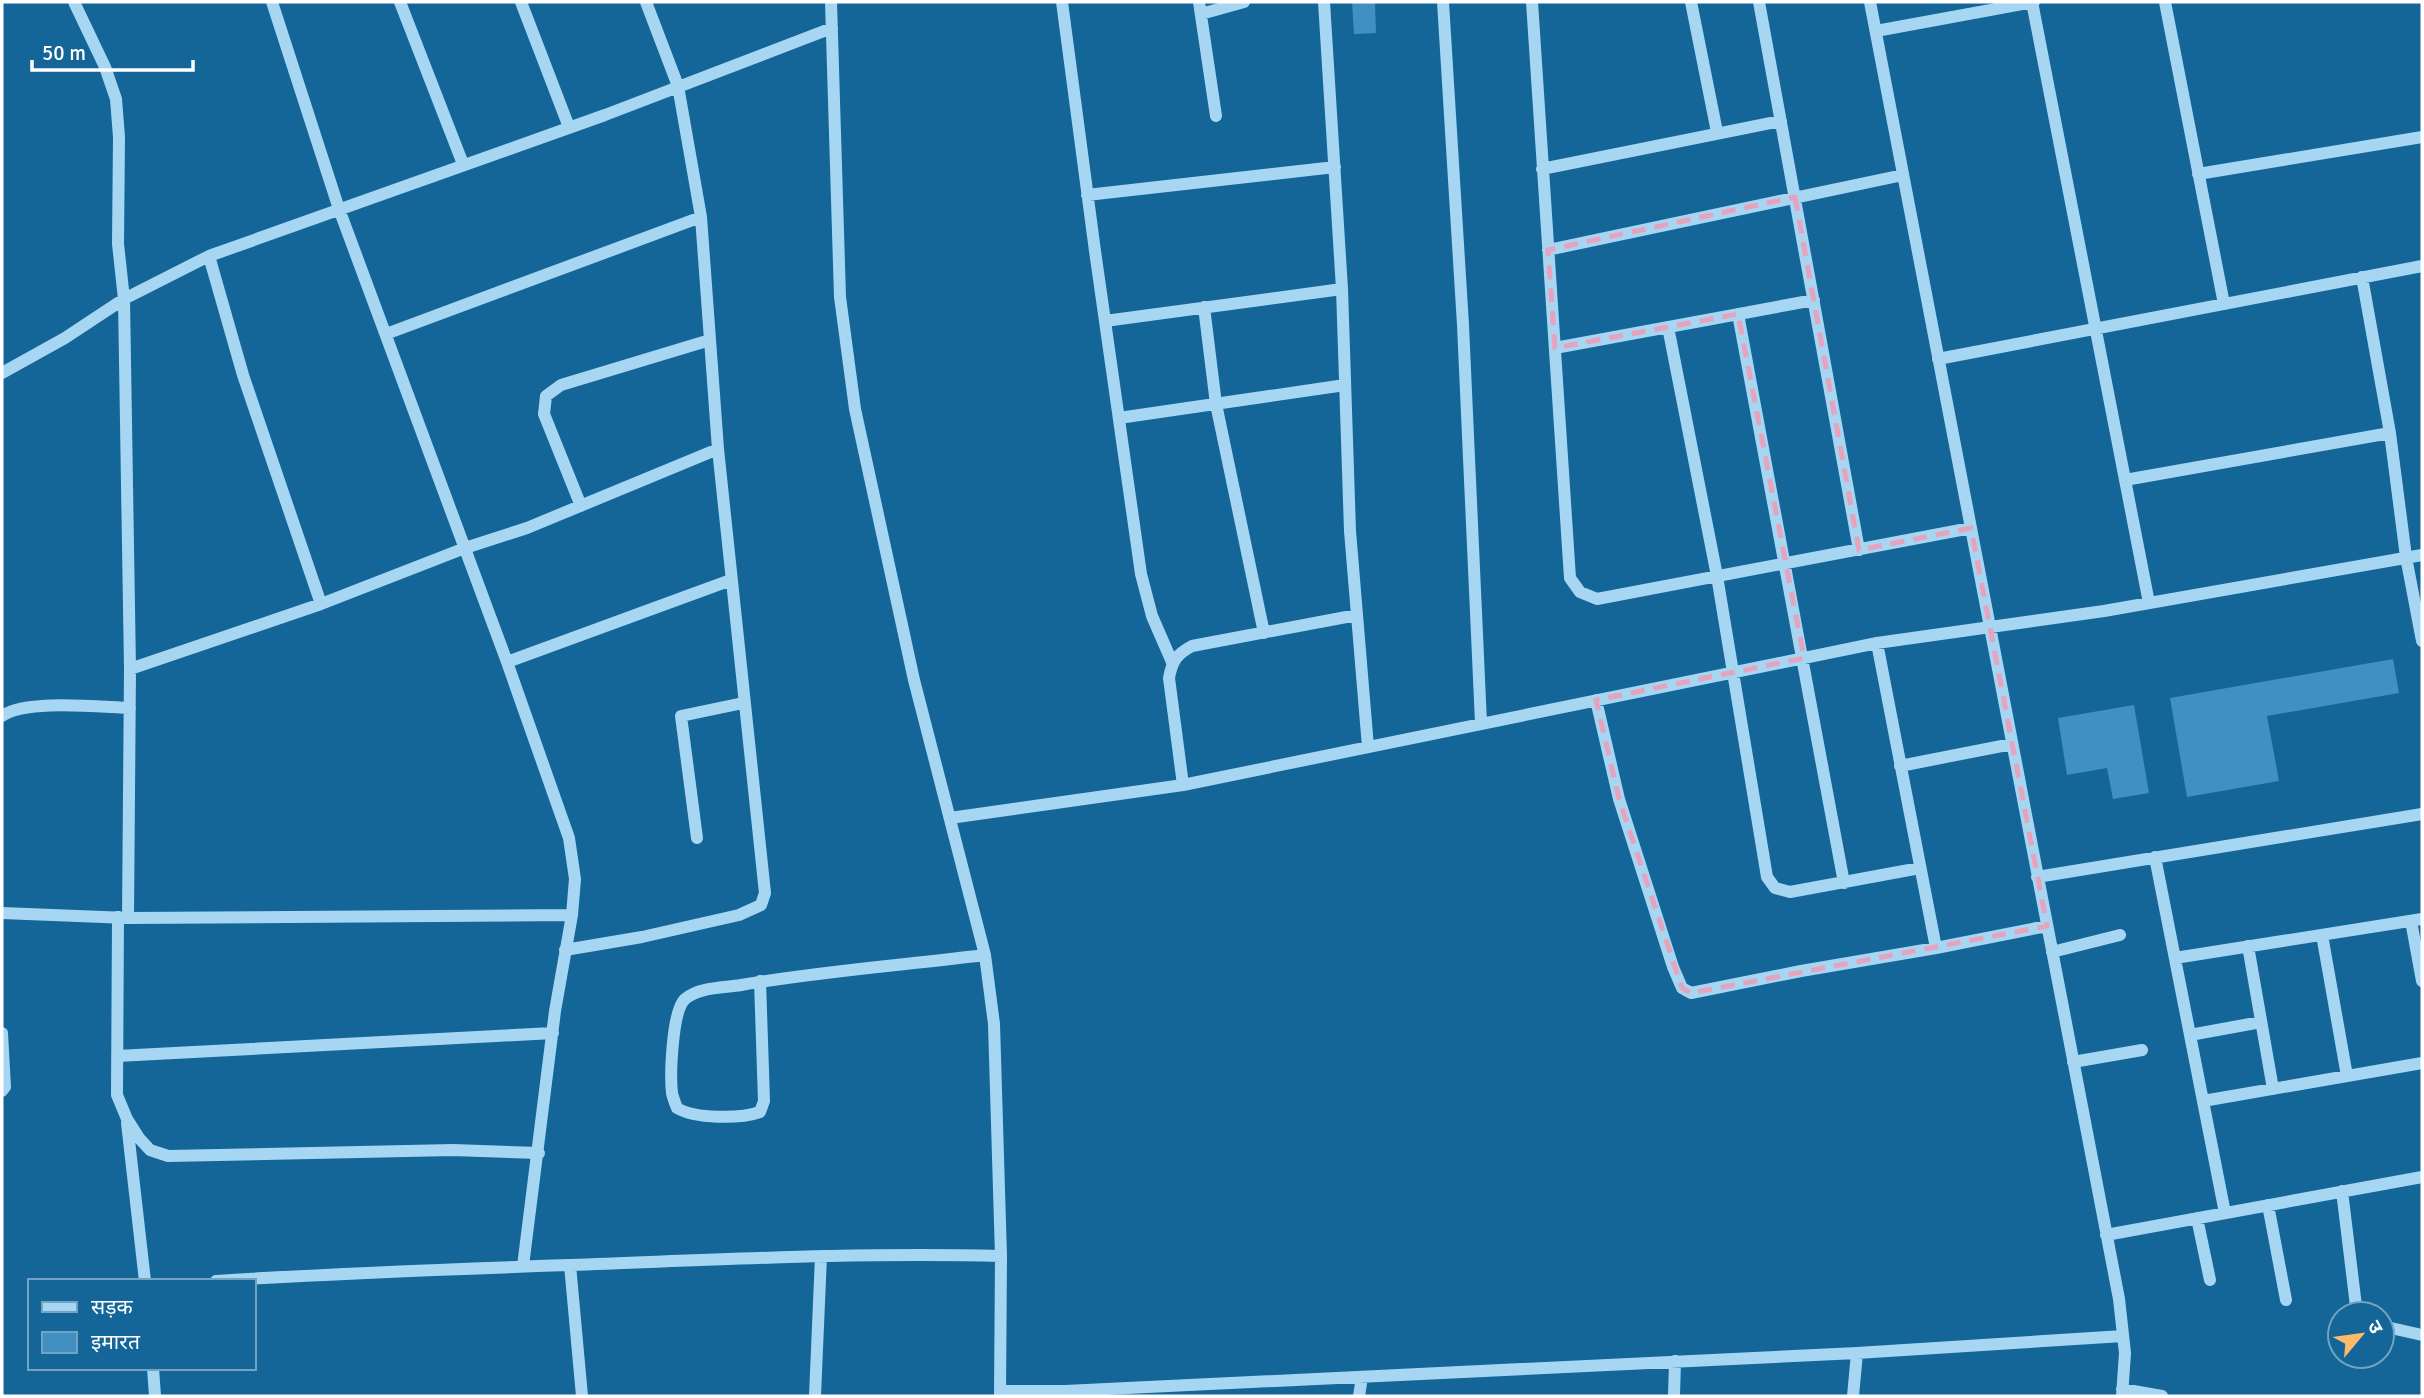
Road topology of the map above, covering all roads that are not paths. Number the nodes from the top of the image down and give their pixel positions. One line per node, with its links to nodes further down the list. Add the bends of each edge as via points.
1 (74, 2): 40 (street, via 116,99 118,244)
2 (272, 2): 33 (street)
3 (400, 2): 26 (street)
4 (521, 2): 23 (street)
5 (646, 2): 20 (street)
6 (831, 2): 18 (street)
7 (1062, 2): 31 (street)
8 (1244, 2): 17 (street)
9 (1324, 2): 27 (street)
10 (1443, 2): 84 (street)
11 (1532, 2): 28 (street)
12 (1691, 2): 24 (street)
13 (1759, 2): 22 (street)
14 (1870, 2): 19 (street)
15 (2033, 2): 19 (street); 47 (street)
16 (2165, 2): 30 (street)
17 (1200, 8): 21 (street)
18 (832, 27): 20 (street); 90 (street, via 840,297 855,409 914,680)
19 (1876, 30): 29 (street)
20 (678, 86): 23 (street); 34 (street)
21 (1216, 116)
22 (1781, 121): 24 (street); 32 (street)
23 (569, 127): 26 (street)
24 (1717, 132): 28 (street)
25 (2422, 137): 30 (street)
26 (463, 163): 33 (street)
27 (1335, 167): 31 (street); 39 (street)
28 (1542, 169): 35 (street)
29 (1903, 174): 32 (street); 51 (street)
30 (2198, 174): 42 (street)
31 (1087, 195): 45 (street)
32 (1795, 197): 35 (street); 41 (street)
33 (340, 209): 36 (street); 48 (street)
34 (701, 217): 48 (street); 49 (street)
35 (1548, 250): 50 (street)
36 (209, 256): 40 (street); 69 (street, via 243,375)
37 (2422, 266): 38 (street)
38 (2362, 278): 42 (street); 56 (street)
39 (1342, 289): 43 (street); 53 (street)
40 (124, 299): 52 (street); 78 (street)
41 (1814, 300): 44 (street); 62 (street)
42 (2224, 304): 47 (street)
43 (1204, 307): 45 (street); 54 (street)
44 (1738, 314): 46 (street); 65 (street)
45 (1105, 321): 55 (street)
46 (1668, 327): 50 (street); 66 (street)
47 (2096, 329): 51 (street); 58 (street)
48 (386, 334): 61 (street)
49 (710, 340): 57 (street); 59 (street, via 561,385 546,396 544,414)
50 (1555, 348): 66 (street, via 1570,578 1580,592 1597,599)
51 (1938, 359): 60 (street)
52 (2, 373)
53 (1345, 385): 54 (street); 70 (street)
54 (1216, 404): 55 (street); 72 (street)
55 (1119, 418): 77 (street, via 1141,574 1152,616)
56 (2390, 433): 58 (street); 64 (street)
57 (718, 449): 59 (street); 67 (street)
58 (2125, 480): 68 (street)
59 (581, 506): 61 (street)
60 (1971, 528): 62 (street); 71 (street)
61 (465, 548): 69 (street); 76 (street)
62 (1859, 550): 65 (street)
63 (2422, 555): 64 (street)
64 (2406, 557): 68 (street); 73 (street)
65 (1786, 563): 66 (street); 75 (street)
66 (1717, 576): 79 (street)
67 (731, 580): 76 (street); 81 (street)
68 (2149, 603): 71 (street)
69 (321, 604): 78 (street)
70 (1357, 615): 72 (street); 86 (street)
71 (1990, 627): 74 (street); 85 (street)
72 (1264, 633): 77 (street, via 1192,646)
73 (2422, 641)
74 (1877, 643): 75 (street); 87 (street)
75 (1804, 658): 79 (street); 95 (street)
76 (507, 662): 97 (street, via 569,838 575,879)
77 (1172, 662): 88 (street, via 1169,678)
78 (130, 669): 82 (street)
79 (1734, 672): 80 (street); 95 (street, via 1767,877 1775,888 1790,892)
80 (1596, 700): 84 (street); 104 (street, via 1619,799 1682,988 1691,993)
81 (743, 703): 91 (street, via 681,716); 105 (street, via 765,893 761,905 739,915)
82 (130, 708): 83 (street, via 29,706); 98 (street)
83 (2, 716)
84 (1481, 723): 86 (street)
85 (2012, 744): 87 (street); 94 (street)
86 (1368, 747): 88 (street)
87 (1900, 766): 93 (street)
88 (1183, 785): 90 (street)
89 (2422, 814): 92 (street)
90 (950, 818): 107 (street)
91 (697, 838)
92 (2155, 857): 94 (street); 108 (street)
93 (1920, 868): 95 (street); 104 (street)
94 (2037, 877): 100 (street)
95 (1844, 883)
96 (2, 913): 98 (street)
97 (572, 915): 98 (street); 105 (street)
98 (123, 918): 116 (street)
99 (2417, 920): 102 (street); 110 (street)
100 (2047, 926): 104 (street); 106 (street)
101 (2120, 935): 106 (street)
102 (2322, 935): 103 (street); 119 (street)
103 (2248, 946): 108 (street); 111 (street)
104 (1936, 948)
105 (565, 950): 113 (street)
106 (2052, 952): 117 (street)
107 (985, 956): 109 (street); 132 (street, via 994,1024)
108 (2175, 958): 114 (street)
109 (760, 981): 109 (street, via 698,992 678,1009 672,1093 677,1108 688,1115 760,1112 764,1101)
110 (2422, 981)
111 (2261, 1023): 114 (street); 120 (street)
112 (2, 1032): 121 (street)
113 (553, 1033): 116 (street); 124 (street)
114 (2190, 1035): 122 (street)
115 (2141, 1049): 117 (street)
116 (117, 1056): 123 (street, via 117,1095)
117 (2073, 1062): 130 (street)
118 (2422, 1063): 119 (street)
119 (2347, 1076): 120 (street)
120 (2273, 1089): 122 (street)
121 (2, 1091)
122 (2203, 1101): 128 (street)
123 (127, 1119): 124 (street, via 150,1150 168,1156 453,1150); 135 (street)
124 (539, 1153): 134 (street)
125 (2422, 1177): 126 (street)
126 (2342, 1191): 127 (street); 139 (street)
127 (2268, 1205): 128 (street); 138 (street)
128 (2225, 1213): 129 (street)
129 (2197, 1218): 130 (street); 137 (street)
130 (2106, 1235): 142 (street)
131 (821, 1256): 132 (street); 133 (street); 152 (street)
132 (1001, 1256): 149 (street)
133 (570, 1265): 134 (street); 151 (street)
134 (523, 1266): 136 (street)
135 (145, 1279)
136 (256, 1279)
137 (2210, 1280)
138 (2286, 1300)
139 (2355, 1300)
140 (2396, 1329): 141 (street)
141 (2422, 1335)
142 (2123, 1336): 143 (street); 148 (street)
143 (1857, 1353): 144 (street); 155 (street)
144 (1675, 1362): 146 (street); 154 (street)
145 (153, 1370): 150 (street)
146 (1362, 1377): 147 (street); 153 (street)
147 (1216, 1390): 149 (street)
148 (2122, 1393): 156 (street)
149 (1000, 1394)
150 (155, 1396)
151 (582, 1396)
152 (815, 1396)
153 (1359, 1396)
154 (1674, 1396)
155 (1853, 1396)
156 (2162, 1396)

